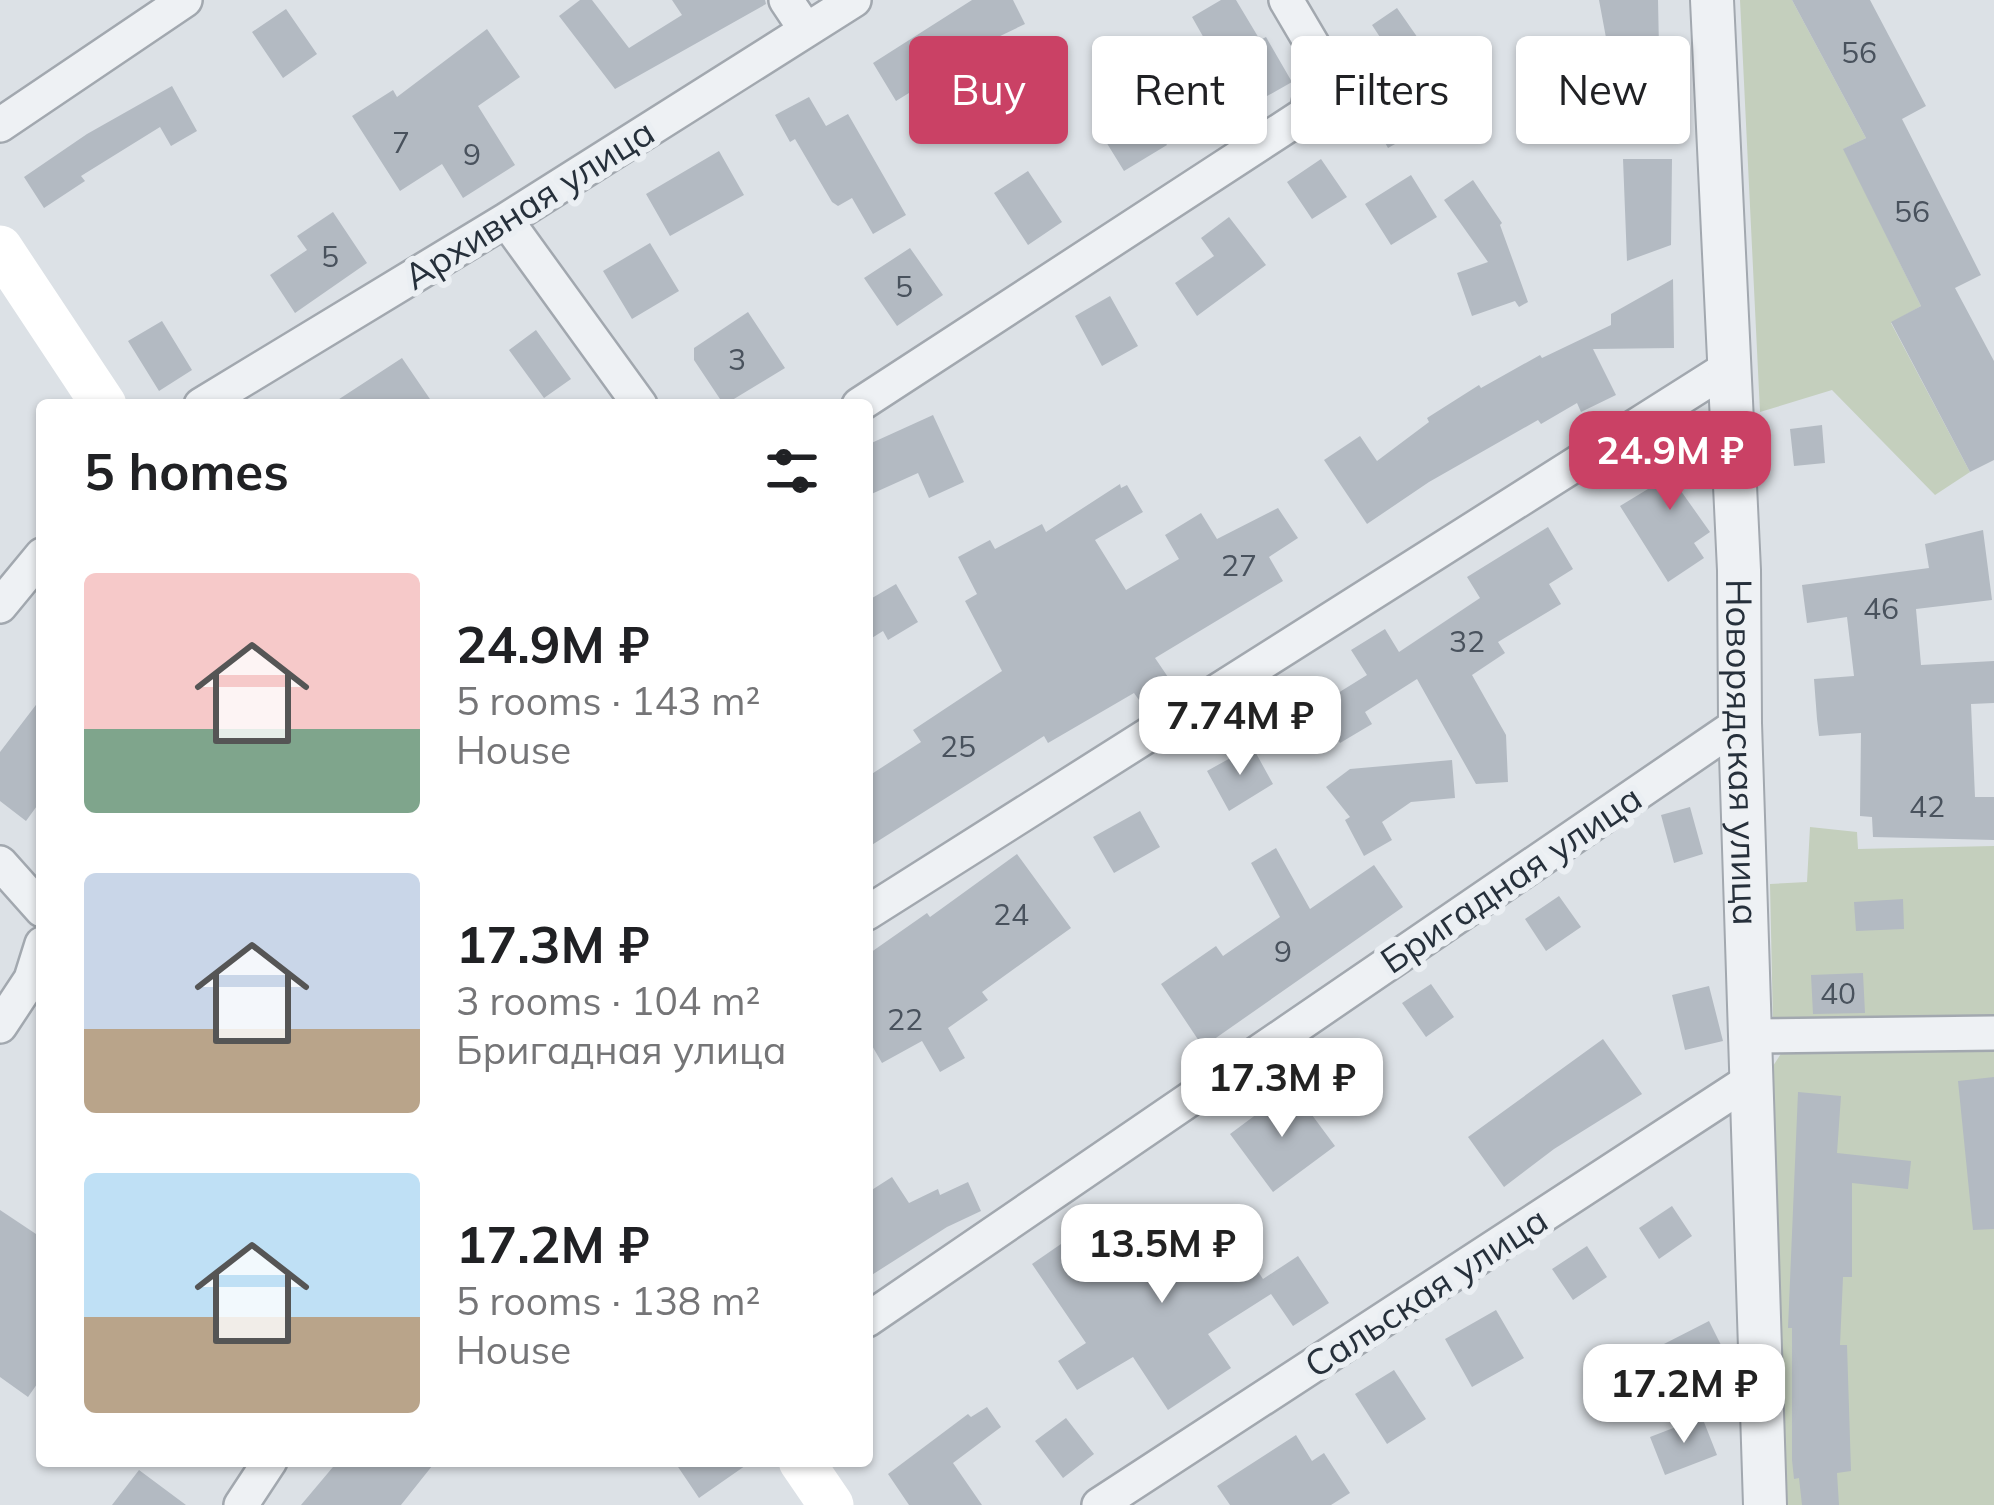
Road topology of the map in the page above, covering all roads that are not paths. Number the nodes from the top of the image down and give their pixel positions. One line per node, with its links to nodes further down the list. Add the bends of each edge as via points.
1 (185, 0): 7 (street)
2 (786, 0): 6 (street)
3 (854, 0): 6 (street, Архивная улица)
4 (1286, 0): 14 (street, via 1319,56 1307,113)
5 (1712, 0): 10 (street, Новорядская улица)
6 (806, 30): 8 (street, Архивная улица)
7 (0, 125)
8 (506, 220): 12 (street, Архивная улица); 13 (street)
9 (0, 248): 11 (main road)
10 (1729, 367): 17 (street, Новорядская улица); 20 (street)
11 (100, 399)
12 (211, 399)
13 (636, 399)
14 (868, 399)
15 (36, 562): 16 (street)
16 (0, 606)
17 (1740, 723): 24 (street, Новорядская улица); 26 (street, Бригадная улица)
18 (0, 863): 19 (street)
19 (36, 903)
20 (873, 909)
21 (36, 963): 22 (street)
22 (0, 1026)
23 (1994, 1033): 24 (street)
24 (1751, 1036): 25 (street, Новорядская улица)
25 (1752, 1079): 31 (street, Сальская улица); 32 (street, Новорядская улица)
26 (873, 1316)
27 (266, 1467): 29 (street)
28 (805, 1467): 30 (main road)
29 (242, 1505)
30 (831, 1505)
31 (1100, 1505)
32 (1765, 1505)

